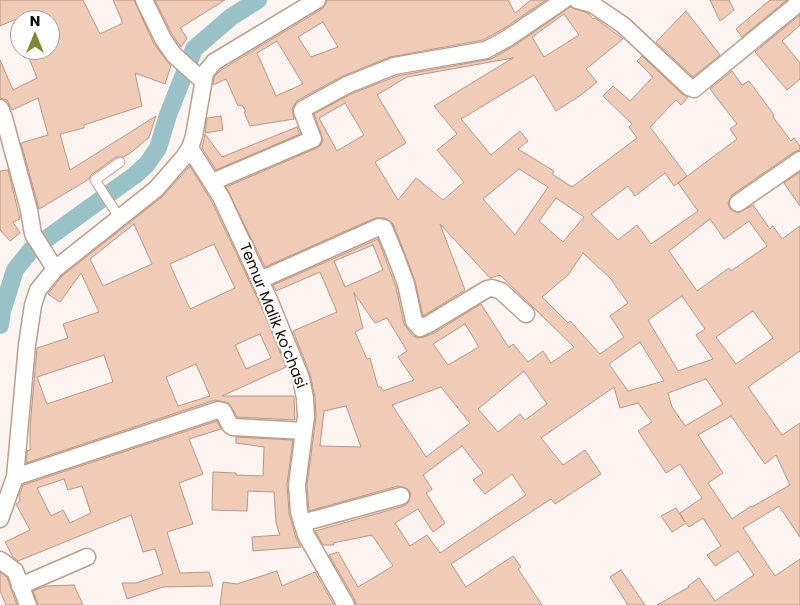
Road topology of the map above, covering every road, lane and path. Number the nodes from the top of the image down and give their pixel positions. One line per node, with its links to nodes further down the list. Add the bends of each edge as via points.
1 (144, 0): 6 (street, via 174,56)
2 (317, 0): 6 (street, via 214,62)
3 (564, 0): 11 (street, via 486,50 394,66 347,85 303,109 313,139)
4 (577, 0): 5 (street, via 592,4 623,25 694,89)
5 (800, 2)
6 (201, 79): 8 (street, via 199,109)
7 (0, 108): 14 (street, via 27,201 33,234)
8 (190, 148): 11 (street, Temur Malik koʻchasi); 13 (street, via 156,189)
9 (800, 160): 12 (street)
10 (120, 162): 13 (lane, via 95,182)
11 (212, 182): 15 (street, Temur Malik koʻchasi)
12 (738, 203)
13 (115, 211): 14 (street)
14 (52, 264): 18 (street, via 33,305)
15 (260, 280): 16 (street, via 379,227 384,228 406,284 414,321 420,328 492,288 501,291); 17 (street, Temur Malik koʻchasi, via 300,378 305,398)
16 (526, 314)
17 (304, 431): 18 (street, via 234,427 223,411 218,410); 21 (street, Temur Malik koʻchasi, via 297,485)
18 (15, 477): 20 (street)
19 (401, 496): 21 (street)
20 (0, 519)
21 (302, 523): 26 (street, Temur Malik koʻchasi)
22 (87, 557): 24 (street)
23 (0, 560): 24 (street, via 15,570)
24 (20, 586): 25 (street)
25 (28, 605)
26 (346, 605)

